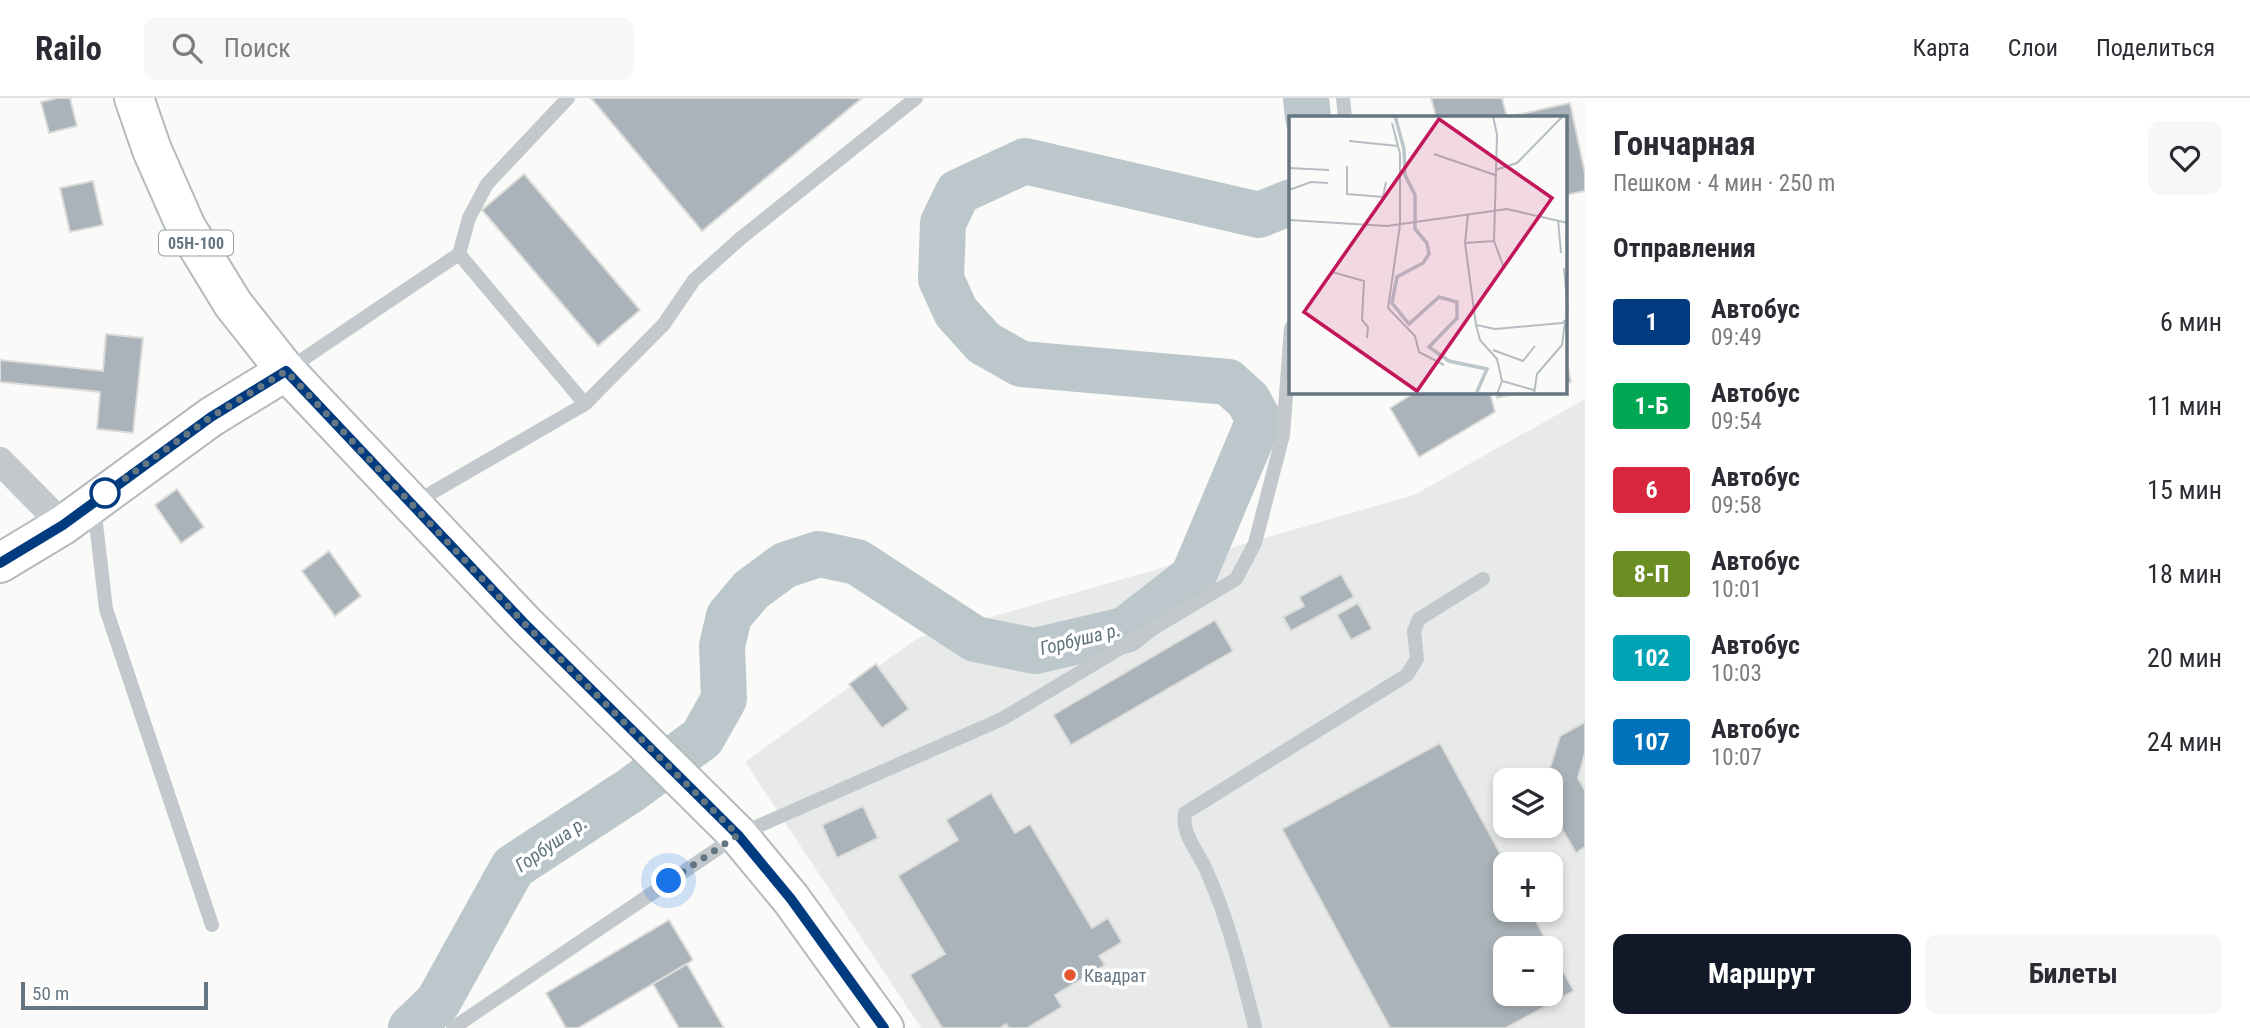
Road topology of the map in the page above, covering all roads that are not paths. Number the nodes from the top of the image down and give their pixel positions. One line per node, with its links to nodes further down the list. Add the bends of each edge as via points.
1 (134, 98): 8 (main road, 05Н-100, via 186,227 233,304)
2 (568, 98): 6 (lane, via 488,184 468,218)
3 (916, 98): 9 (lane, via 694,280 664,324)
4 (1343, 98): 5 (lane)
5 (1345, 116)
6 (459, 254): 8 (lane); 9 (lane)
7 (1289, 355): 16 (lane, via 1283,435 1255,542 1236,579 1002,719)
8 (286, 371): 11 (main road, via 211,417); 12 (main road, 05Н-100)
9 (585, 404): 12 (lane)
10 (0, 461): 13 (street)
11 (94, 502): 13 (main road); 17 (lane, via 106,609)
12 (413, 503): 16 (main road, 05Н-100, via 524,623)
13 (63, 525): 14 (main road)
14 (0, 564)
15 (1483, 579): 18 (lane, via 1419,619 1414,631 1417,659 1407,675 1185,813 1182,825 1207,872 1236,951)
16 (738, 835): 19 (lane); 20 (main road, 05Н-100, via 791,899)
17 (212, 925)
18 (1255, 1027)
19 (453, 1028)
20 (884, 1028)

